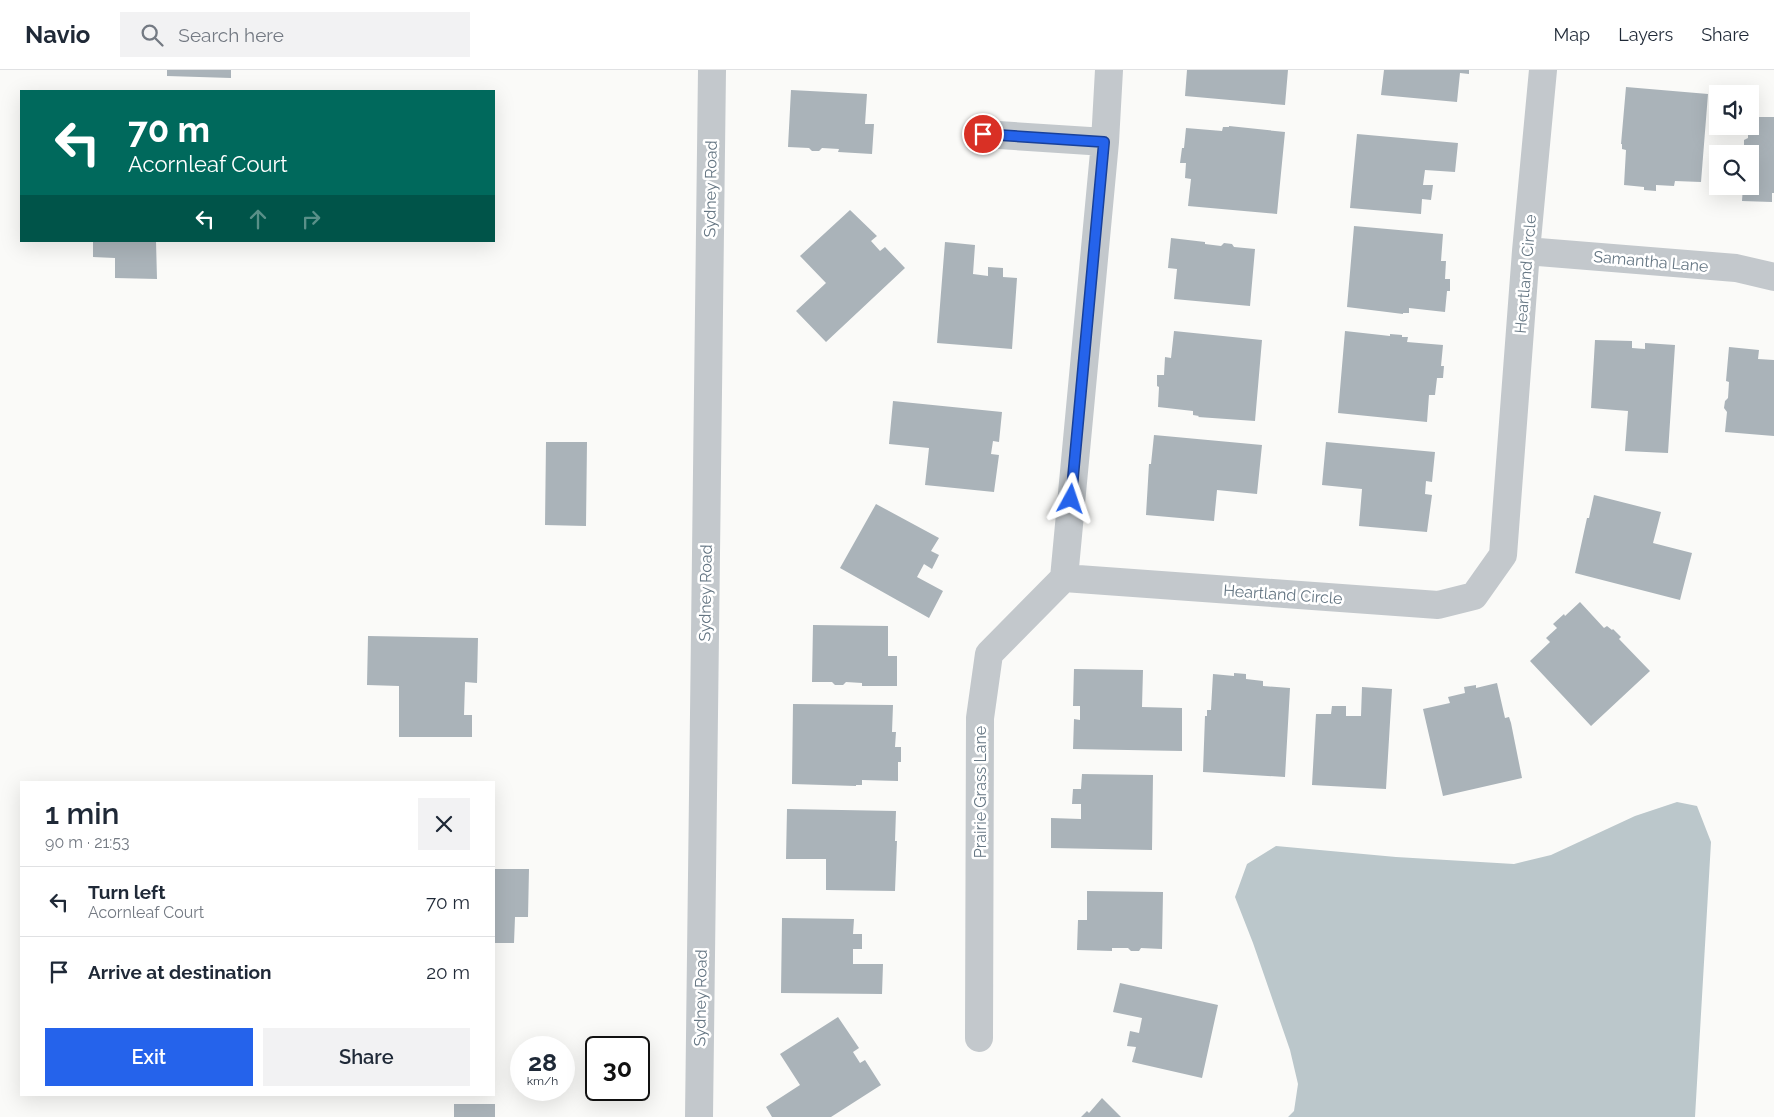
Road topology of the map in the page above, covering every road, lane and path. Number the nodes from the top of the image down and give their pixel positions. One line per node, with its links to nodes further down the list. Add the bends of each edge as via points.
1 (712, 70): 10 (street, Sydney Road)
2 (1109, 70): 5 (street)
3 (1543, 70): 6 (street, Heartland Circle)
4 (983, 134): 5 (street)
5 (1104, 142): 8 (street)
6 (1526, 251): 7 (street, Samantha Lane, via 1736,268); 8 (street, Heartland Circle, via 1503,555 1474,596 1438,605)
7 (1774, 277)
8 (1064, 578): 9 (street, Prairie Grass Lane, via 988,654 980,718)
9 (979, 1038)
10 (699, 1117)

